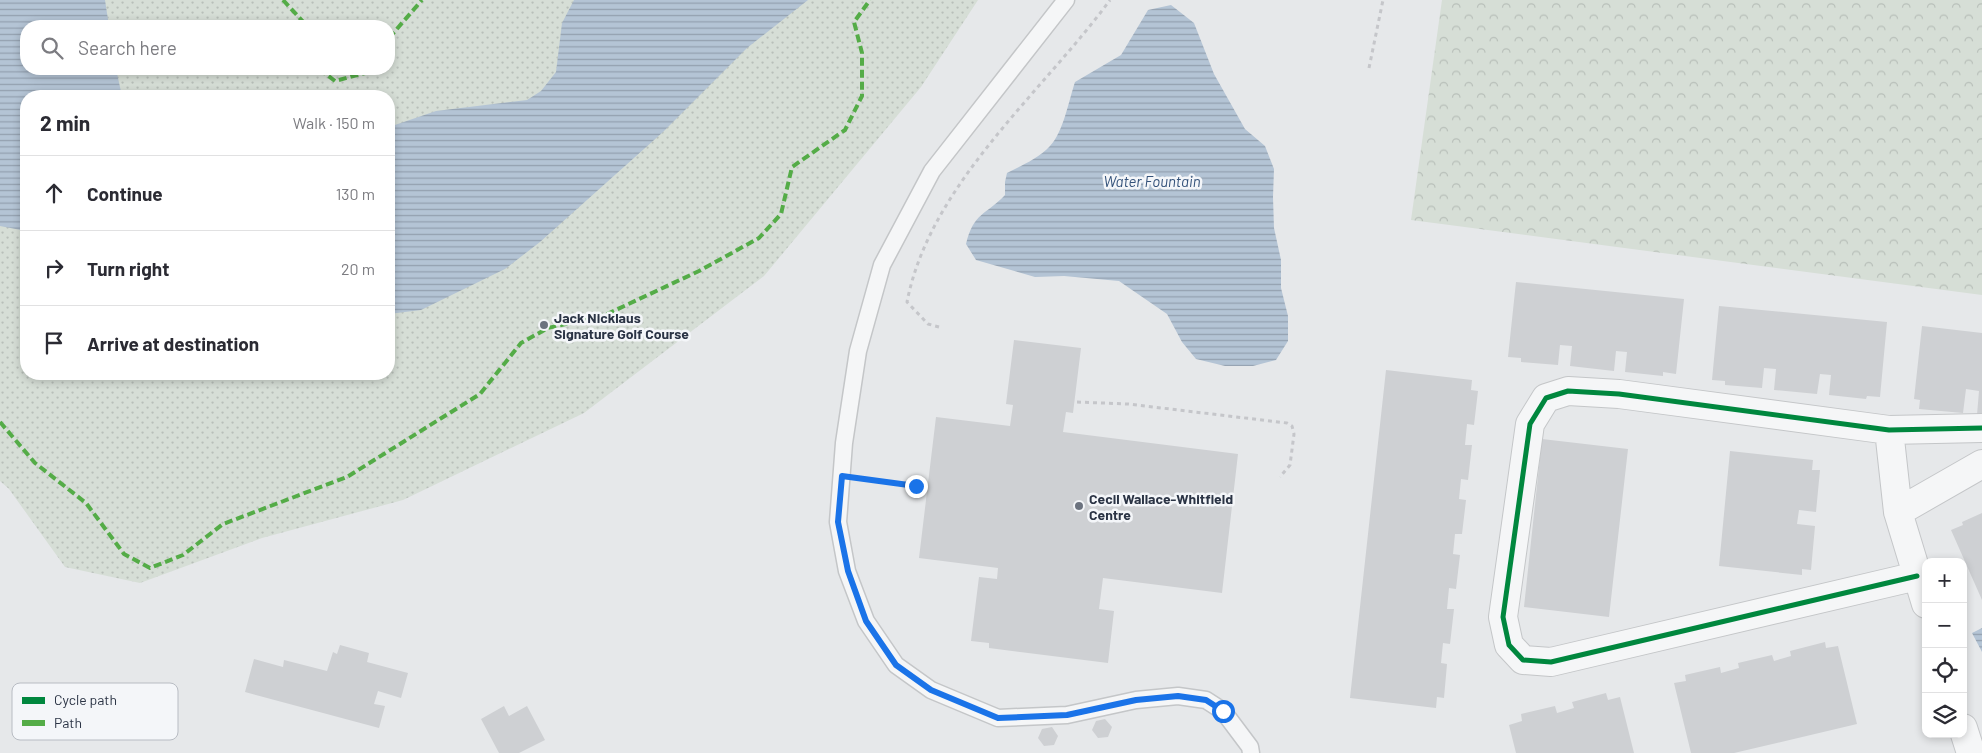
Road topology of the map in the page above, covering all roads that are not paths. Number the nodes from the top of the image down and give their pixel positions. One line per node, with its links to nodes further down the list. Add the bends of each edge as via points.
1 (1066, 0): 9 (lane, via 932,171 882,265 858,351 844,443 838,522 848,571 866,621 896,665 931,690 998,718 1067,715 1136,700 1178,696 1206,700 1223,711)
2 (1982, 428): 3 (street)
3 (1889, 430): 5 (street); 6 (street, via 1620,394 1568,391 1546,398 1530,424 1503,617 1509,645 1523,660 1550,662)
4 (1982, 464): 5 (street)
5 (1898, 512): 6 (street)
6 (1917, 576): 7 (street)
7 (1926, 603)
8 (1966, 738): 10 (street)
9 (1251, 753)
10 (1971, 753)

